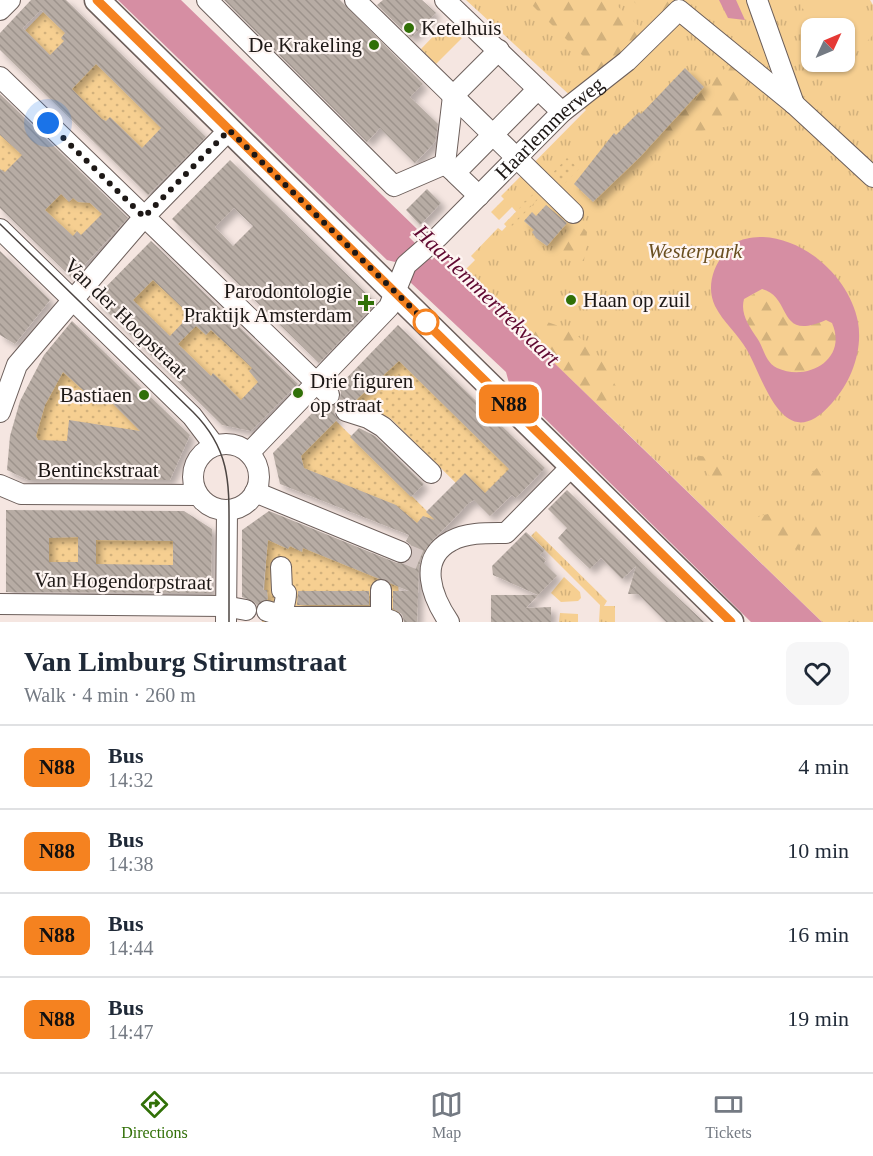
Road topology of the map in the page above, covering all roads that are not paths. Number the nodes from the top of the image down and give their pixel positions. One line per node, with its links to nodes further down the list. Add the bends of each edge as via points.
1 (10, 0): 7 (street)
2 (97, 0): 14 (main road)
3 (207, 0): 17 (street, via 394,186)
4 (355, 0): 11 (street)
5 (445, 0): 8 (street)
6 (758, 0): 12 (street)
7 (0, 10)
8 (499, 50): 10 (street); 11 (street)
9 (0, 77): 21 (street)
10 (538, 89): 13 (street); 15 (street)
11 (453, 96): 15 (street); 17 (street)
12 (794, 104): 13 (street, Haarlemmerweg, via 679,10 627,61); 18 (street)
13 (562, 112): 16 (street, Haarlemmerweg)
14 (229, 130): 21 (street); 23 (main road)
15 (493, 135): 16 (street); 17 (street)
16 (517, 158): 19 (street, Haarlemmerweg); 20 (street)
17 (450, 168): 19 (street)
18 (873, 177)
19 (479, 196): 23 (street, Haarlemmerweg, via 406,265)
20 (573, 213)
21 (144, 217): 24 (street); 26 (street)
22 (0, 229): 24 (street, Van der Hoopstraat)
23 (394, 292): 26 (street, via 388,307); 31 (main road)
24 (73, 299): 25 (street); 29 (street, Van der Hoopstraat, via 192,416)
25 (8, 360): 28 (street)
26 (324, 389): 30 (street)
27 (346, 411): 32 (street, via 383,427)
28 (0, 412)
29 (214, 445): 30 (street, via 232,444); 35 (street, via 203,452 192,472)
30 (249, 453): 34 (street, via 258,472)
31 (572, 466): 44 (street, via 506,532 475,534 439,549 428,564 432,594); 45 (main road)
32 (431, 473)
33 (0, 485): 35 (street, Bentinckstraat, via 21,494)
34 (255, 492): 36 (street, via 245,504); 37 (street)
35 (198, 495): 36 (street, via 210,507)
36 (227, 510): 41 (street)
37 (401, 552)
38 (281, 567): 42 (street, via 286,605)
39 (381, 590): 43 (street)
40 (0, 604): 41 (street, Van Hogendorpstraat)
41 (233, 613)
42 (277, 616): 43 (street)
43 (385, 620)
44 (449, 622)
45 (731, 622)

